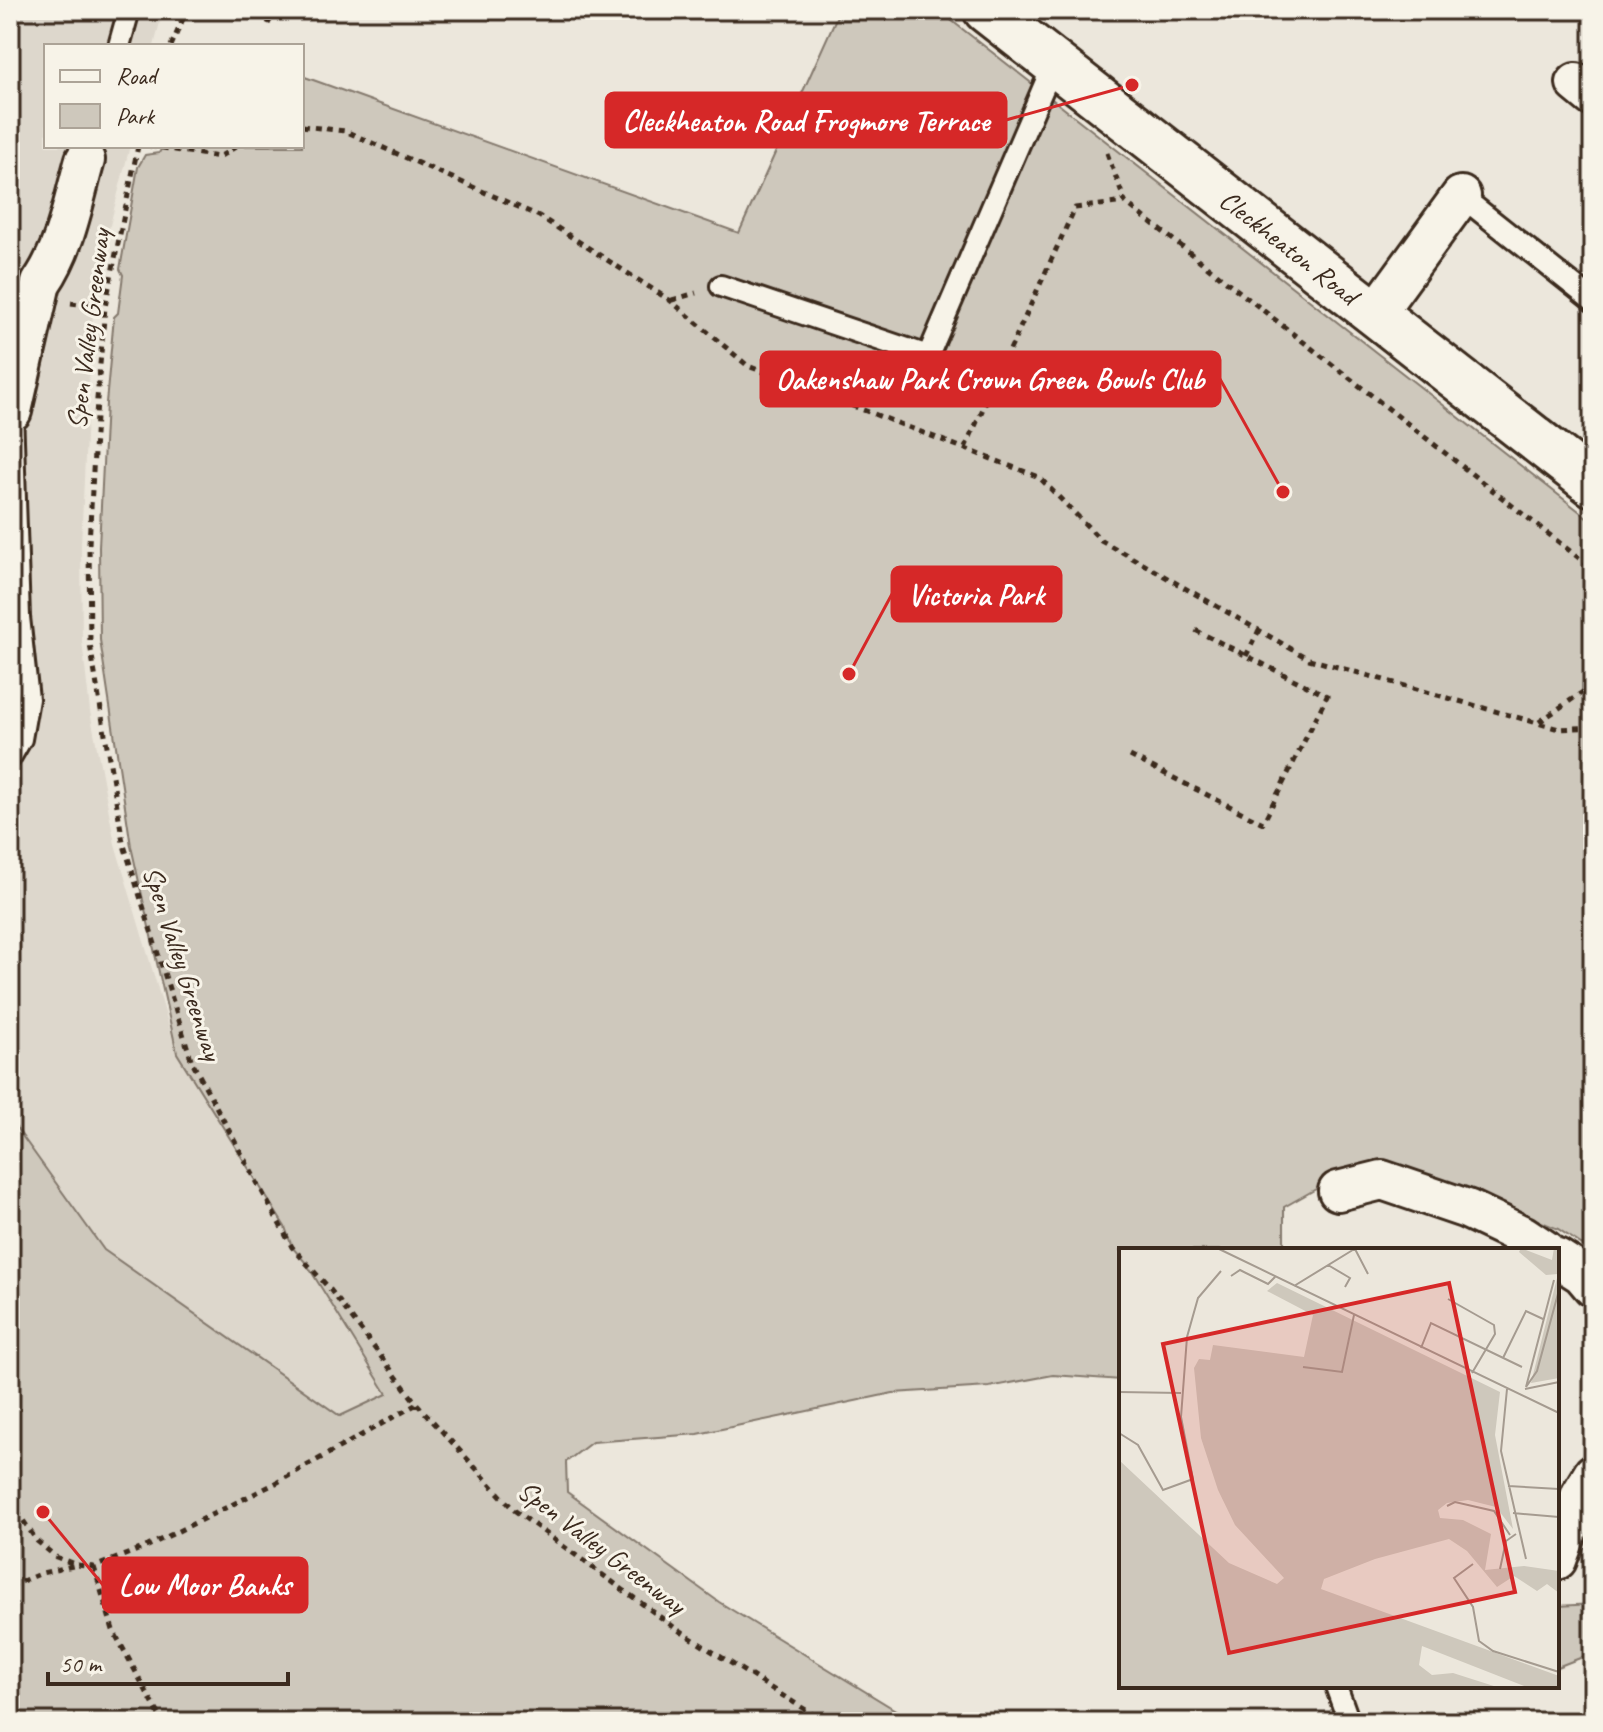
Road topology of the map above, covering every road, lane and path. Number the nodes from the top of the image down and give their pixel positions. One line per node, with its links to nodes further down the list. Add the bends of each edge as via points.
1 (129, 10): 6 (lane)
2 (187, 10): 7 (path)
3 (275, 10): 5 (path)
4 (986, 10): 8 (street, Cleckheaton Road)
5 (268, 24)
6 (120, 44)
7 (172, 44)
8 (1054, 63): 16 (lane, via 928,356); 18 (street, Cleckheaton Road)
9 (304, 126): 20 (path, via 345,131 539,216 671,301 748,366)
10 (138, 148): 35 (path, Spen Valley Greenway, via 105,307 89,544 90,644 123,842 192,1062 292,1247)
11 (163, 148): 12 (path, via 219,157)
12 (234, 148)
13 (87, 153): 15 (street, via 53,266)
14 (1461, 196): 17 (lane); 18 (street)
15 (25, 280): 19 (street)
16 (721, 286)
17 (1593, 301)
18 (1375, 314): 21 (street, Cleckheaton Road)
19 (12, 411): 30 (lane, via 19,617 28,699 21,739)
20 (965, 448): 22 (path, via 1075,208 1125,202); 24 (path, via 1039,477 1101,540)
21 (1593, 484)
22 (1593, 569)
23 (1195, 630): 25 (path)
24 (1259, 630): 25 (path); 27 (path, via 1309,659)
25 (1249, 658): 29 (path, via 1327,696 1263,823)
26 (1593, 685): 27 (path)
27 (1538, 723): 28 (path, via 1559,729)
28 (1593, 727)
29 (1130, 756)
30 (10, 758)
31 (1338, 1191): 32 (street, via 1382,1180 1467,1209)
32 (1542, 1248)
33 (1559, 1259): 34 (street)
34 (1593, 1287)
35 (417, 1404): 40 (path, via 276,1483); 44 (path, Spen Valley Greenway, via 514,1510 678,1630)
36 (1593, 1474): 38 (street)
37 (10, 1501): 39 (path, via 37,1541)
38 (1559, 1554)
39 (77, 1565): 40 (path); 41 (path)
40 (94, 1567): 43 (path, via 113,1630)
41 (10, 1586)
42 (1337, 1688): 45 (lane)
43 (163, 1722)
44 (825, 1722)
45 (1349, 1722)

